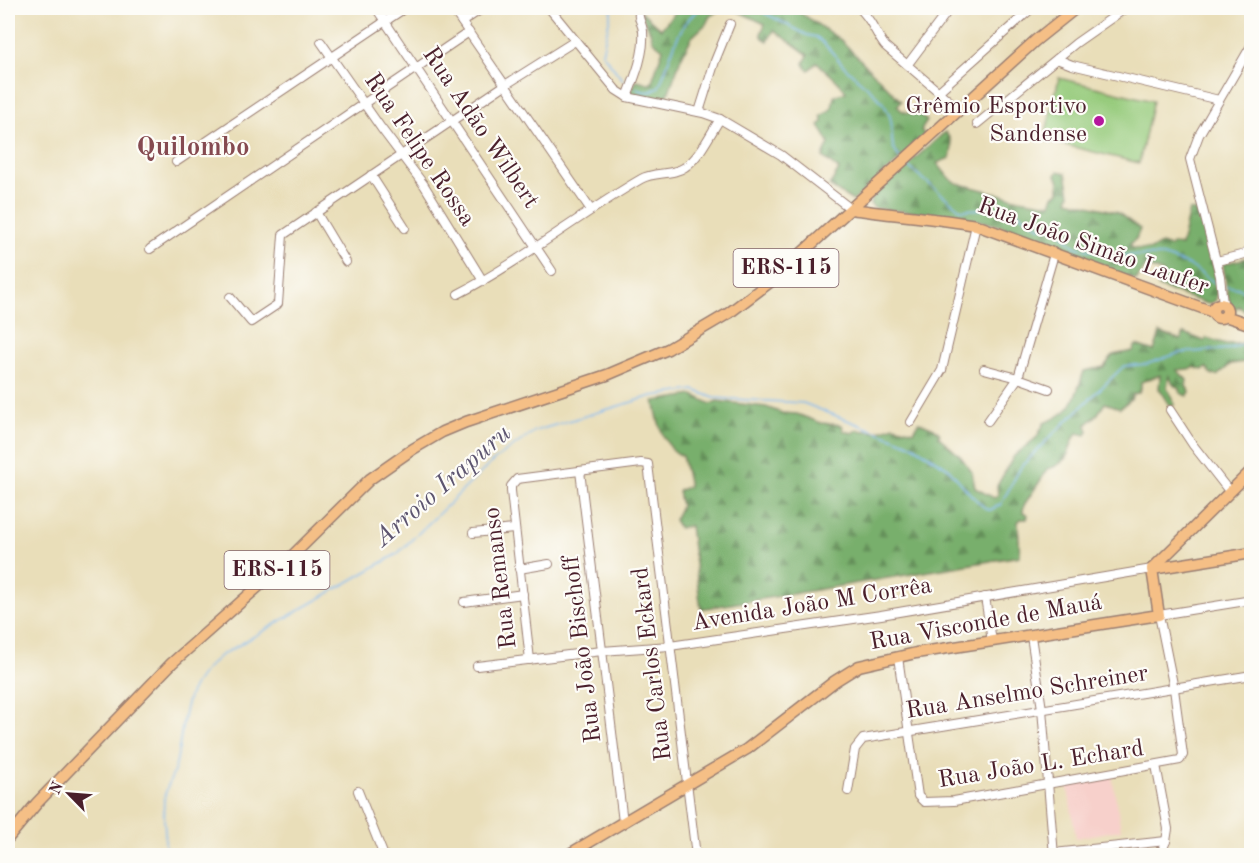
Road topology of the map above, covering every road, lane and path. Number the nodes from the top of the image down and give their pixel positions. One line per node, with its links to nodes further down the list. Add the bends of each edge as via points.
1 (376, 8): 13 (street, Rua Adão Wilbert)
2 (405, 8): 13 (street)
3 (452, 8): 14 (street)
4 (483, 8): 14 (street)
5 (549, 8): 17 (street)
6 (640, 8): 25 (street, via 642,44)
7 (859, 8): 12 (street)
8 (950, 8): 22 (street)
9 (1032, 8): 26 (street)
10 (1076, 8): 29 (main road, ERS-115)
11 (1126, 8): 21 (street)
12 (869, 11): 22 (street, via 877,36)
13 (385, 21): 20 (street); 23 (street, Rua Adão Wilbert)
14 (462, 22): 16 (street)
15 (730, 24): 30 (street)
16 (469, 32): 23 (street); 24 (street)
17 (575, 41): 24 (street); 25 (street, via 616,90)
18 (321, 42): 20 (street, Rua Felipe Rossa)
19 (1251, 44): 27 (street)
20 (332, 57): 28 (street, Rua Felipe Rossa); 35 (street)
21 (1057, 59): 27 (street); 33 (street)
22 (908, 64): 26 (street)
23 (416, 68): 28 (street); 32 (street, Rua Adão Wilbert)
24 (505, 85): 32 (street); 38 (street)
25 (630, 89): 30 (street)
26 (939, 91): 29 (street)
27 (1219, 100): 46 (street, via 1190,159)
28 (364, 104): 34 (street, Rua Felipe Rossa); 44 (street)
29 (960, 110): 37 (main road, ERS-115)
30 (699, 112): 31 (street)
31 (720, 119): 37 (street, via 782,155); 38 (street, via 684,168 646,176)
32 (452, 122): 34 (street); 43 (street, Rua Adão Wilbert)
33 (977, 124)
34 (401, 155): 36 (street); 49 (street, Rua Felipe Rossa)
35 (176, 162)
36 (371, 175): 39 (street); 41 (street)
37 (851, 209): 40 (main road, Rua João Simão Laufer); 91 (main road, ERS-115, via 770,282 698,333 627,368 458,425 370,479 286,562 172,663)
38 (591, 210): 43 (street)
39 (316, 212): 47 (street); 51 (street, via 283,235 278,304 251,322)
40 (976, 225): 45 (main road, Rua João Simão Laufer); 59 (street, via 942,370)
41 (405, 228)
42 (1251, 246): 46 (street, via 1245,254)
43 (536, 247): 48 (street, Rua Adão Wilbert); 49 (street)
44 (150, 249)
45 (1054, 254): 52 (main road, Rua João Simão Laufer, via 1213,312 1215,307); 55 (street)
46 (1217, 261): 52 (street)
47 (346, 262)
48 (552, 271)
49 (483, 281): 50 (street)
50 (458, 294)
51 (231, 297)
52 (1224, 307): 53 (main road, Rua João Simão Laufer)
53 (1247, 323)
54 (984, 369): 55 (street)
55 (1018, 378): 56 (street); 58 (street)
56 (1048, 389)
57 (1170, 410): 62 (street)
58 (988, 421)
59 (911, 422)
60 (1251, 470): 62 (main road)
61 (580, 471): 63 (street, Rua Remanso, via 517,479 511,486); 76 (street, Rua Carlos Eckard, via 645,462 649,467); 77 (street, Rua João Bischoff)
62 (1230, 491): 68 (main road)
63 (514, 529): 64 (street); 67 (street, Rua Remanso)
64 (473, 533)
65 (1251, 553): 68 (main road)
66 (549, 564): 67 (street)
67 (519, 569): 69 (street, Rua Remanso)
68 (1152, 569): 70 (street, Avenida João M Corrêa); 73 (main road)
69 (523, 594): 72 (street); 79 (street, Rua Remanso)
70 (986, 597): 75 (street); 76 (street, Avenida João M Corrêa)
71 (1251, 600): 73 (street, Rua Visconde de Mauá)
72 (464, 602)
73 (1160, 615): 74 (main road, Rua Visconde de Mauá); 82 (street)
74 (1030, 636): 75 (main road, Rua Visconde de Mauá); 83 (street)
75 (992, 641): 78 (main road, Rua Visconde de Mauá)
76 (670, 646): 77 (street, Avenida João M Corrêa); 87 (street, Rua Carlos Eckard)
77 (602, 651): 79 (street, Avenida João M Corrêa); 90 (street, Rua João Bischoff)
78 (898, 657): 84 (street); 87 (main road, Rua Visconde de Mauá, via 868,663 847,673 747,749)
79 (530, 660): 80 (street, Avenida João M Corrêa)
80 (477, 666)
81 (1251, 675): 82 (street, Rua Anselmo Schreiner)
82 (1174, 689): 83 (street, Rua Anselmo Schreiner); 85 (street, Rua João L. Echard, via 1183,755 1180,760)
83 (1042, 709): 84 (street, Rua Anselmo Schreiner); 86 (street)
84 (910, 732): 86 (street, Rua João L. Echard, via 918,792 924,802); 89 (street, Rua Anselmo Schreiner, via 859,741)
85 (1156, 765): 86 (street, Rua João L. Echard); 92 (street, via 1168,829)
86 (1049, 782): 94 (street)
87 (687, 785): 90 (main road, Rua Visconde de Mauá); 97 (street, Rua Carlos Eckard)
88 (358, 790): 95 (street)
89 (848, 790)
90 (623, 822): 93 (main road, Rua Visconde de Mauá)
91 (8, 838)
92 (1166, 841): 94 (street); 98 (street)
93 (579, 852): 96 (main road, Rua Visconde de Mauá)
94 (1054, 854)
95 (384, 855)
96 (566, 855)
97 (696, 855)
98 (1160, 855)

